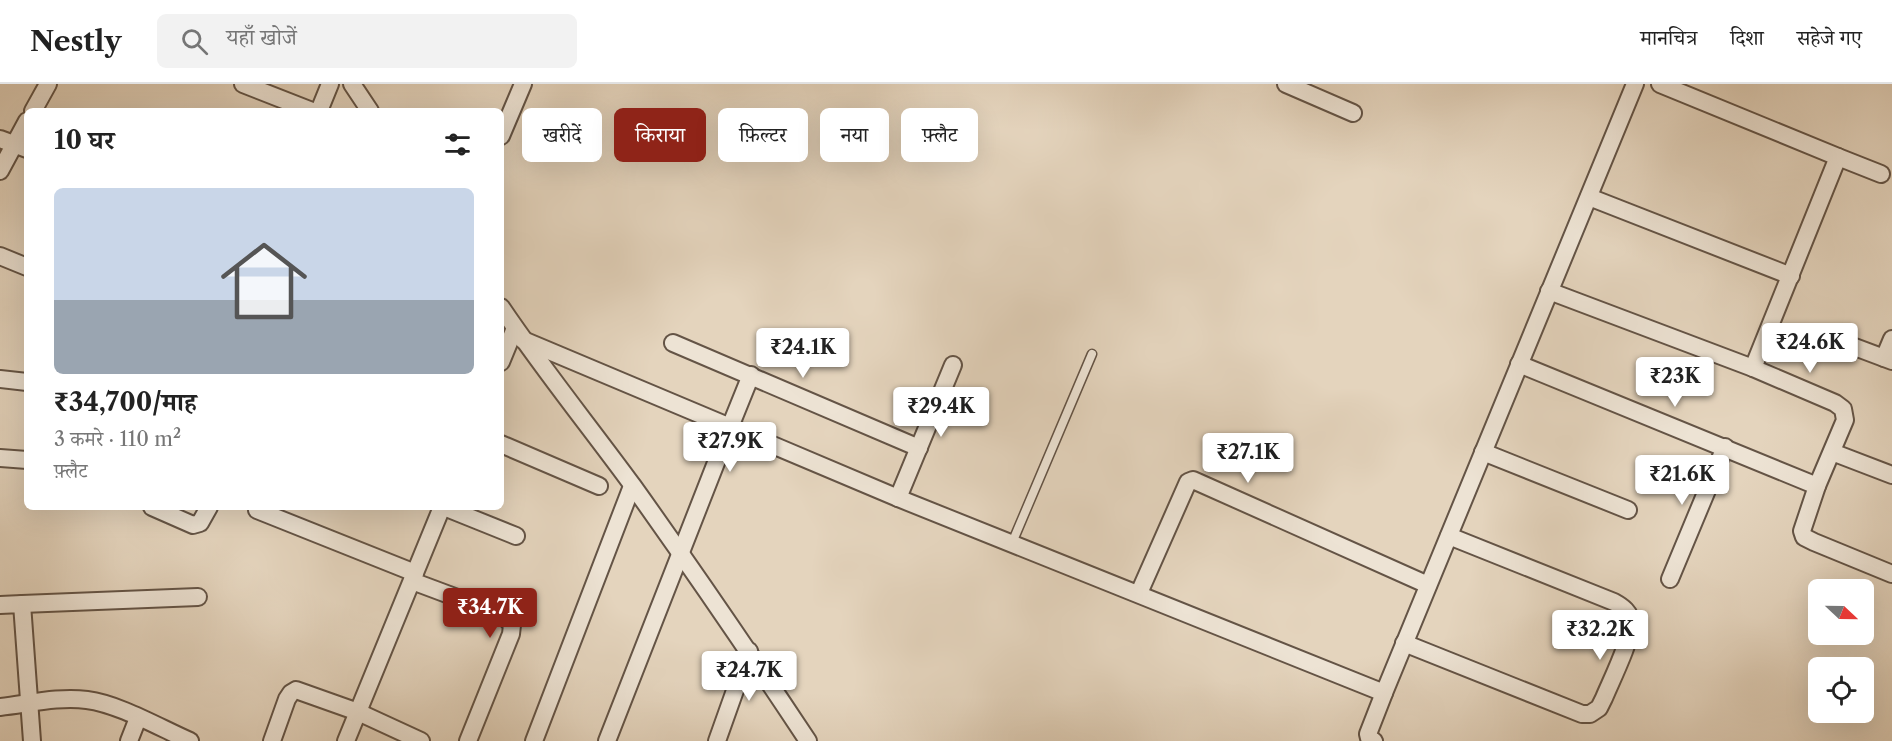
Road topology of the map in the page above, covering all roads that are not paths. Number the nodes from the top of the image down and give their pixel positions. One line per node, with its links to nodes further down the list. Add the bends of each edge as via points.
1 (48, 84): 10 (street)
2 (243, 84): 11 (street)
3 (330, 84): 12 (street)
4 (352, 84): 9 (street)
5 (522, 84): 15 (street)
6 (1286, 84): 13 (street)
7 (1635, 84): 20 (street)
8 (1660, 84): 17 (street)
9 (363, 107)
10 (35, 108)
11 (304, 108)
12 (320, 108)
13 (1353, 113)
14 (24, 126): 16 (street)
15 (504, 129)
16 (14, 144): 18 (street)
17 (1838, 158): 19 (street); 23 (street)
18 (0, 171)
19 (1881, 174)
20 (1588, 196): 23 (street); 24 (street)
21 (0, 256): 22 (street)
22 (24, 266)
23 (1791, 276): 35 (street)
24 (1549, 291): 33 (street); 35 (street)
25 (504, 312): 26 (street)
26 (519, 334): 31 (street); 39 (street); 49 (street)
27 (1892, 339): 32 (street)
28 (1836, 340): 32 (street)
29 (673, 343): 36 (street)
30 (1092, 354): 60 (lane)
31 (504, 357)
32 (1888, 360)
33 (1519, 364): 41 (street); 43 (street)
34 (952, 365): 42 (street)
35 (1753, 368): 44 (street, via 1843,410 1845,420)
36 (751, 375): 39 (street); 42 (street)
37 (0, 379): 38 (street)
38 (24, 382)
39 (730, 427): 51 (street); 61 (street)
40 (504, 445): 48 (street)
41 (1725, 447): 50 (street); 64 (street)
42 (919, 448): 51 (street)
43 (1483, 452): 57 (street); 59 (street)
44 (1832, 452): 47 (street); 50 (street)
45 (0, 458): 46 (street)
46 (24, 460)
47 (1892, 475)
48 (599, 486)
49 (632, 486): 61 (street); 84 (street)
50 (1817, 486): 62 (street, via 1802,531 1804,537)
51 (898, 498): 60 (street)
52 (159, 510): 53 (street, via 193,525 200,524)
53 (207, 510)
54 (257, 510): 63 (street)
55 (442, 510): 63 (street)
56 (451, 510): 58 (street)
57 (1628, 510)
58 (516, 536)
59 (1449, 536): 65 (street); 70 (street, via 1628,611 1630,634 1604,698 1599,708 1582,714)
60 (1012, 543): 66 (street)
61 (680, 553): 71 (street); 85 (street)
62 (1892, 574)
63 (413, 577): 75 (street); 83 (street, via 503,615 512,625)
64 (1670, 579)
65 (1428, 585): 66 (street, via 1193,480 1188,482); 70 (street)
66 (1139, 593): 72 (street)
67 (198, 597): 68 (street)
68 (22, 604): 69 (street); 73 (street)
69 (0, 605)
70 (1404, 643): 72 (street)
71 (749, 651): 86 (street); 87 (street)
72 (1384, 693): 88 (street, via 1368,734)
73 (29, 704): 74 (street); 76 (street, via 86,700); 77 (street)
74 (0, 707)
75 (358, 712): 80 (street, via 296,690 287,699); 81 (street); 82 (street)
76 (138, 718): 78 (street); 79 (street)
77 (33, 741)
78 (129, 741)
79 (190, 741)
80 (272, 741)
81 (346, 741)
82 (421, 741)
83 (468, 741)
84 (534, 741)
85 (607, 741)
86 (717, 741)
87 (808, 741)
88 (1374, 741)

